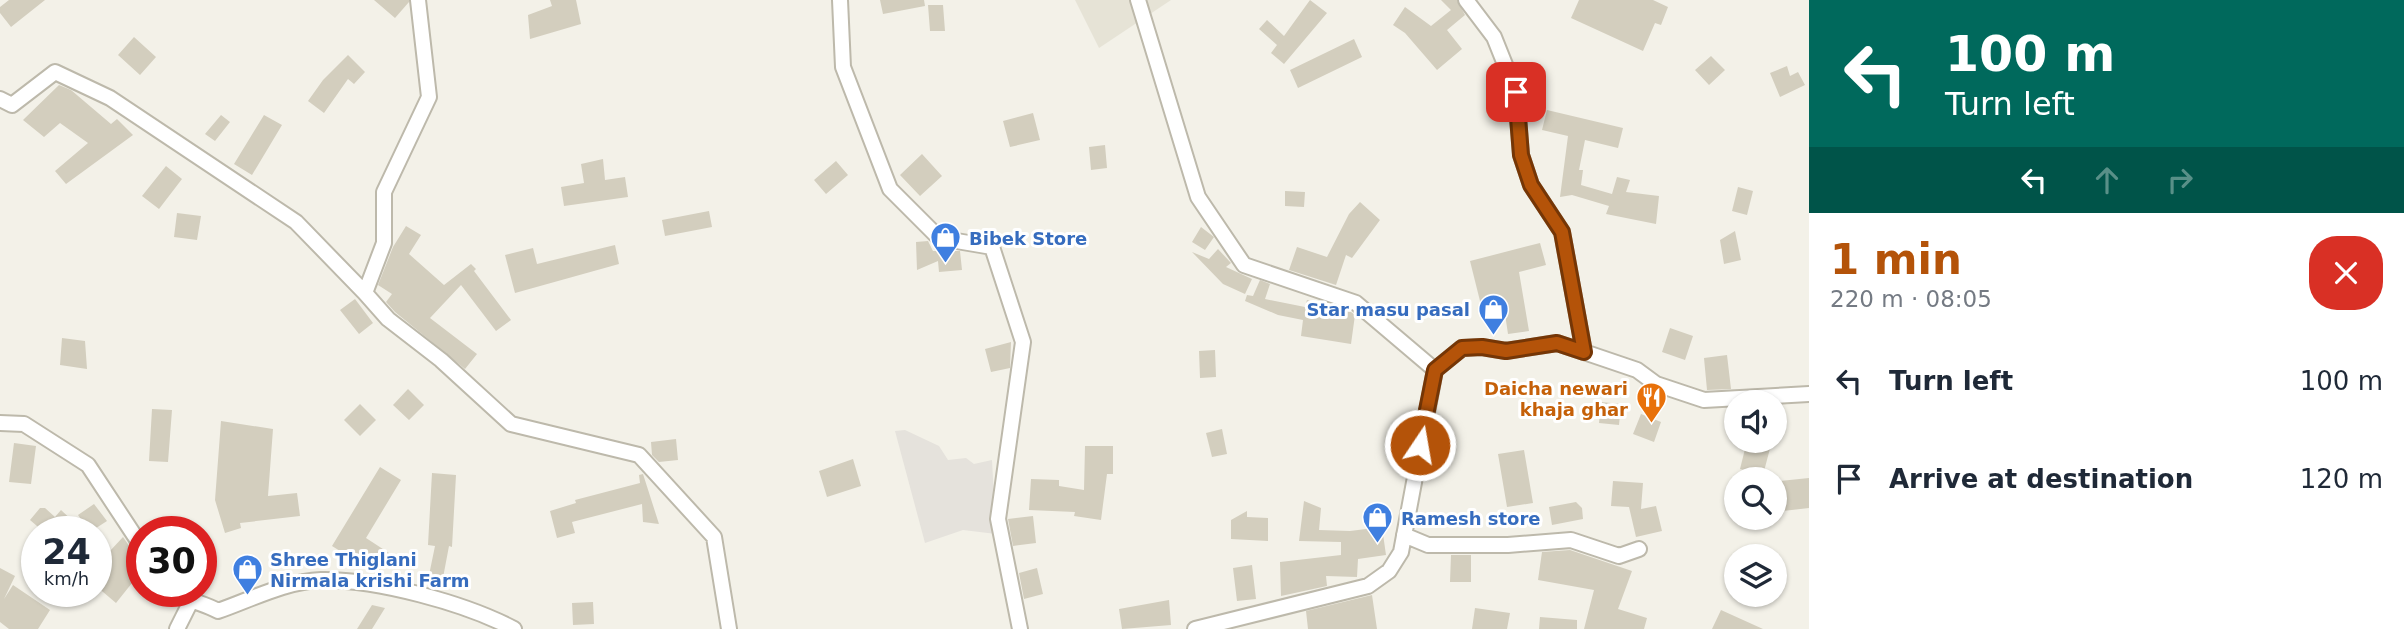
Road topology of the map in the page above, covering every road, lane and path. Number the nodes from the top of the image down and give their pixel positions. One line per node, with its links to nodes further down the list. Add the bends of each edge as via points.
1 (418, 0): 6 (street, via 429,97 384,192 384,243)
2 (840, 0): 19 (street, via 842,66 890,189 939,238 992,247 1023,342 998,519)
3 (1138, 0): 8 (street, via 1198,197 1244,265 1356,303)
4 (1466, 0): 7 (street, via 1494,37 1516,92 1521,155 1531,185 1562,232)
5 (0, 99): 6 (street, via 12,105 55,72 110,98 296,222)
6 (365, 293): 18 (street, via 511,424 639,455 714,537)
7 (1584, 352): 8 (street, via 1557,343 1506,351 1462,348); 9 (street, via 1704,400)
8 (1435, 370): 12 (street)
9 (1809, 394)
10 (0, 423): 11 (street, via 24,424 88,465)
11 (126, 523)
12 (1404, 535): 13 (street, via 1428,545 1571,540 1619,556); 20 (street, via 1390,571 1368,586)
13 (1639, 549)
14 (188, 607): 16 (street)
15 (211, 607): 17 (street, via 218,611 320,580 386,587 490,616)
16 (177, 629)
17 (514, 629)
18 (729, 629)
19 (1020, 629)
20 (1195, 629)

